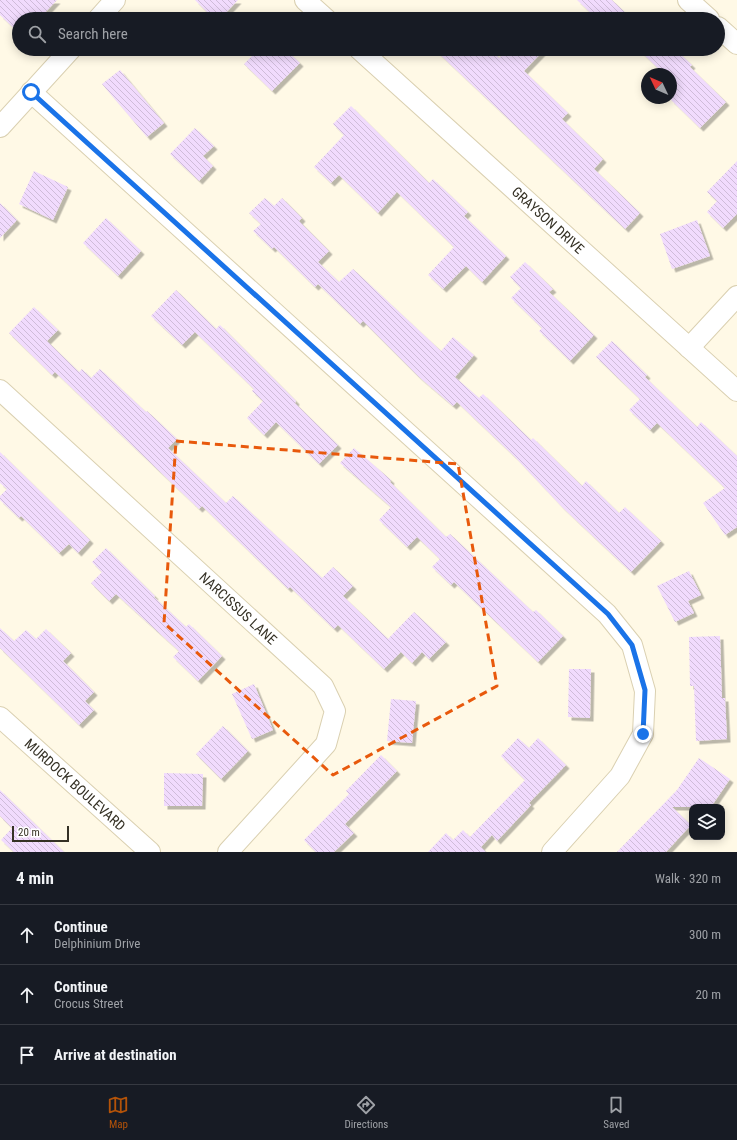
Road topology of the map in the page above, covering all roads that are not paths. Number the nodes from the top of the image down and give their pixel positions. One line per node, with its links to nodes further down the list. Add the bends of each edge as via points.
1 (115, 0): 4 (street)
2 (305, 0): 5 (street)
3 (688, 0): 6 (street)
4 (104, 12)
5 (318, 12)
6 (701, 12)
7 (725, 33): 8 (street)
8 (737, 44)
9 (64, 56): 11 (street)
10 (367, 56): 14 (street, GRAYSON DRIVE)
11 (31, 92): 12 (street); 20 (street, via 608,614 632,645 645,690 643,734 620,776)
12 (0, 127)
13 (737, 296): 14 (street)
14 (689, 348): 16 (street, GRAYSON DRIVE)
15 (0, 390): 19 (street, NARCISSUS LANE, via 323,686 335,711 326,744)
16 (737, 391)
17 (0, 717): 18 (street, MURDOCK BOULEVARD)
18 (150, 852)
19 (228, 852)
20 (552, 852)

